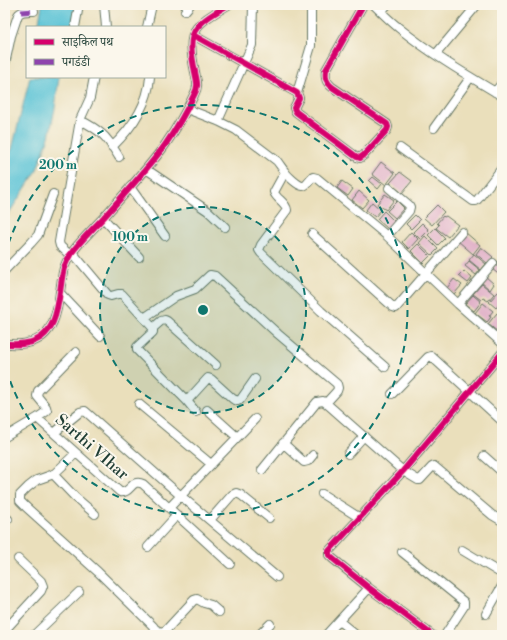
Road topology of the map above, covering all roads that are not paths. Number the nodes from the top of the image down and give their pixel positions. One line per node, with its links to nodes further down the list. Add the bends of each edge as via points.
1 (79, 5): 13 (street)
2 (104, 5): 14 (street)
3 (152, 5): 15 (street)
4 (228, 5): 16 (street, via 208,17)
5 (253, 5): 18 (street, via 252,45)
6 (312, 5): 24 (street, via 311,46)
7 (363, 5): 24 (street, via 325,76 332,87 385,122 388,127 386,130 364,155 357,157 296,112 294,108)
8 (374, 5): 12 (street)
9 (387, 5): 12 (street)
10 (477, 5): 17 (street)
11 (34, 11): 19 (street, via 18,14)
12 (381, 12): 17 (street)
13 (75, 26)
14 (106, 26)
15 (147, 26)
16 (193, 35): 18 (street); 26 (street, via 191,49 198,86)
17 (436, 54): 22 (street)
18 (244, 63): 24 (street); 28 (street)
19 (5, 64)
20 (94, 78): 27 (street, via 90,98)
21 (150, 78): 30 (street, via 144,104 128,131)
22 (470, 78): 25 (street); 29 (street)
23 (502, 83): 25 (street)
24 (297, 94)
25 (498, 94)
26 (187, 109): 28 (street); 34 (street)
27 (80, 120): 30 (street, via 102,134); 45 (street, via 59,242 60,246)
28 (218, 121): 35 (street, via 236,130 277,161)
29 (434, 128)
30 (112, 147): 32 (street)
31 (400, 148): 33 (street, via 473,201 478,199)
32 (120, 157)
33 (502, 168)
34 (146, 169): 36 (street); 40 (street, via 208,211)
35 (285, 172): 44 (street, via 302,186 313,177 317,178); 60 (street, via 274,192 287,210 259,250 321,311)
36 (130, 187): 39 (street); 43 (street)
37 (389, 188): 44 (street, via 410,207)
38 (53, 194): 48 (street, via 38,235)
39 (103, 218): 45 (street); 46 (street)
40 (225, 227)
41 (462, 232): 49 (street)
42 (312, 234): 49 (street, via 395,308)
43 (165, 236)
44 (386, 236): 49 (street)
45 (71, 254): 50 (street, via 63,271); 52 (street, via 108,294 122,294)
46 (139, 257)
47 (493, 262): 51 (street)
48 (5, 270)
49 (426, 273): 51 (street)
50 (60, 293): 54 (street); 56 (street, via 53,323 42,337 26,344)
51 (458, 304): 55 (street)
52 (144, 318): 53 (street); 65 (street, via 176,296 195,289 210,275 215,276 337,384 337,391)
53 (153, 328): 59 (street, via 161,321 167,321); 64 (street, via 153,332 136,350)
54 (100, 336)
55 (502, 343)
56 (5, 344)
57 (76, 352): 69 (street, via 38,391 37,396 47,411)
58 (502, 353): 62 (street)
59 (216, 365)
60 (384, 367)
61 (255, 379): 64 (street, via 238,400 233,399 208,378)
62 (470, 391): 63 (street, via 430,356); 71 (street); 83 (street)
63 (392, 394)
64 (187, 401): 68 (street)
65 (326, 403): 73 (street); 76 (street, via 317,402)
66 (139, 404): 81 (street)
67 (207, 410): 75 (street)
68 (196, 412)
69 (37, 418): 72 (street, Sarthi VIhar); 74 (street, Sarthi VIhar)
70 (255, 418): 75 (street)
71 (502, 421)
72 (54, 433): 77 (street, Sarthi VIhar); 87 (street, via 80,412 84,412)
73 (364, 436): 78 (street); 83 (street)
74 (5, 437)
75 (237, 437): 81 (street)
76 (283, 443): 79 (street, via 304,462); 82 (street)
77 (76, 453): 85 (street); 88 (street, Sarthi VIhar, via 120,492 140,483)
78 (348, 454)
79 (313, 455)
80 (484, 456): 84 (street)
81 (211, 464): 87 (street)
82 (262, 470)
83 (404, 471): 92 (street); 94 (street, via 420,480 434,466 492,515)
84 (502, 472)
85 (53, 474): 89 (street); 110 (street, via 37,480 28,487 20,495 20,501 153,626)
86 (322, 494): 92 (street)
87 (181, 496): 88 (street); 93 (street)
88 (169, 508): 90 (street, Sarthi VIhar)
89 (95, 514)
90 (176, 515): 95 (street); 99 (street, Sarthi VIhar)
91 (269, 518): 93 (street, via 236,493)
92 (360, 518): 103 (street, via 330,549 329,555)
93 (210, 520): 101 (street)
94 (502, 520)
95 (148, 546)
96 (462, 550): 100 (street)
97 (402, 552): 116 (street, via 464,602)
98 (18, 559): 109 (street, via 43,586 42,591)
99 (230, 564)
100 (502, 574)
101 (277, 577)
102 (502, 586): 106 (street)
103 (369, 588): 107 (street); 115 (street)
104 (79, 592): 111 (street)
105 (219, 612): 110 (street, via 197,599 166,630)
106 (486, 614)
107 (339, 621): 113 (street); 114 (street)
108 (270, 624): 112 (street)
109 (5, 630)
110 (153, 632)
111 (34, 635)
112 (259, 635)
113 (326, 635)
114 (356, 635)
115 (432, 635)
116 (445, 635)

